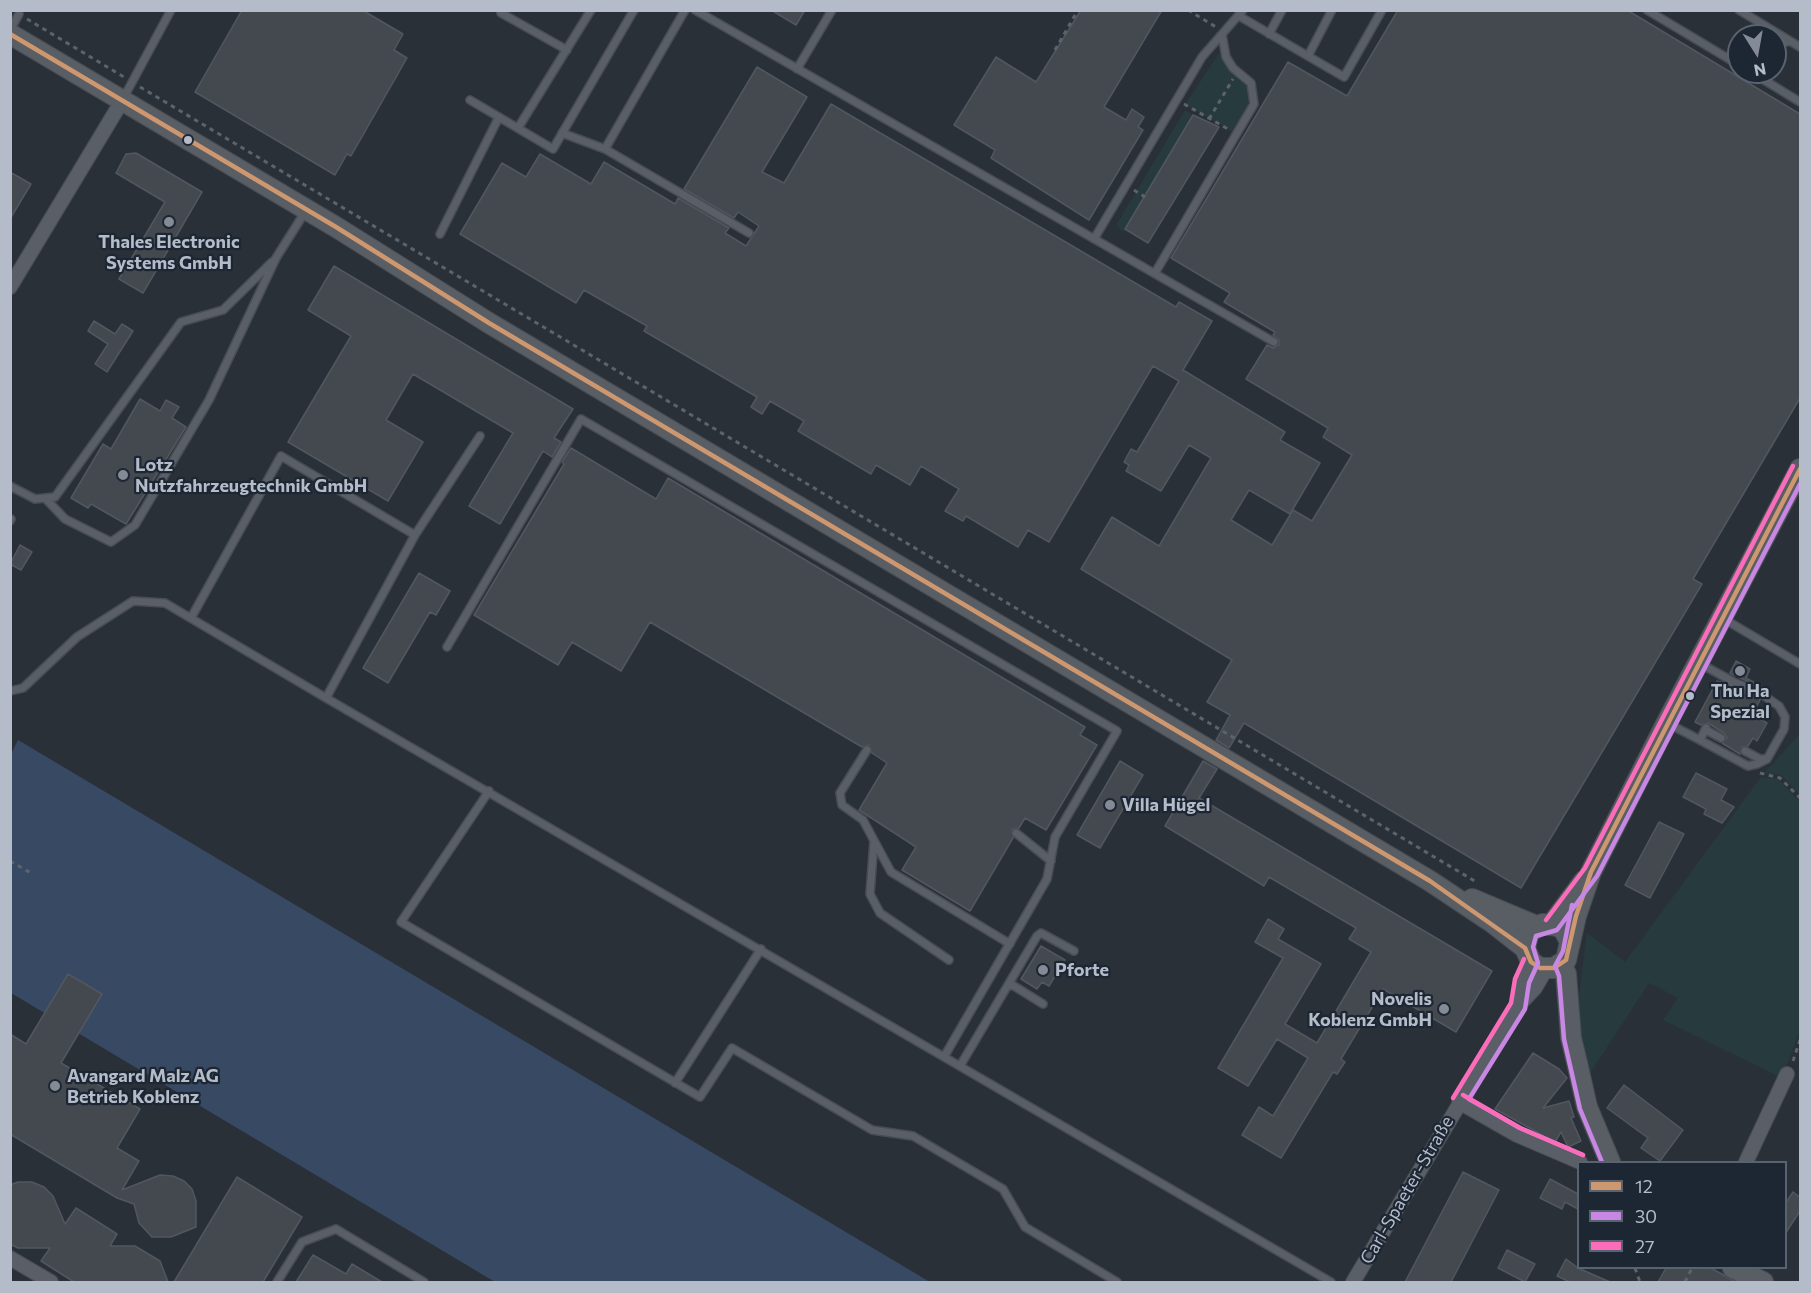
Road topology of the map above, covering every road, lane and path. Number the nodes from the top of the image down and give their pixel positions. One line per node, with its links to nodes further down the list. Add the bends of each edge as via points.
1 (171, 10): 30 (lane)
2 (591, 10): 24 (lane)
3 (634, 10): 39 (lane)
4 (685, 10): 41 (lane)
5 (695, 10): 17 (lane)
6 (832, 10): 28 (lane)
7 (1078, 10): 25 (path)
8 (1188, 10): 19 (path)
9 (1282, 10): 20 (lane)
10 (1332, 10): 27 (lane)
11 (1382, 10): 27 (lane, via 1344,77)
12 (1647, 10): 26 (lane)
13 (1738, 10): 21 (lane)
14 (501, 13): 24 (lane)
15 (1241, 13): 19 (lane); 20 (lane)
16 (19, 14): 18 (lane); 30 (path)
17 (707, 14): 28 (lane)
18 (10, 32): 34 (main road)
19 (1223, 34): 29 (lane, via 1226,57); 33 (lane, via 1202,57)
20 (1269, 34): 27 (lane)
21 (1790, 41): 22 (lane); 23 (lane)
22 (1787, 42)
23 (1800, 47)
24 (567, 50): 38 (lane)
25 (1055, 50)
26 (1727, 55)
27 (1308, 56)
28 (798, 69): 45 (lane)
29 (1237, 72): 37 (path); 40 (lane, via 1251,83 1255,98)
30 (132, 82): 34 (lane); 80 (path)
31 (1771, 84): 35 (lane)
32 (470, 100): 36 (lane)
33 (1176, 100): 37 (path); 45 (lane)
34 (122, 101): 42 (main road); 48 (street)
35 (1800, 102)
36 (499, 117): 38 (lane); 44 (lane)
37 (1209, 119): 40 (path)
38 (518, 128): 39 (lane, via 553,149)
39 (562, 134): 41 (lane)
40 (1237, 134): 47 (lane)
41 (605, 149): 43 (lane)
42 (306, 210): 46 (lane); 79 (main road, via 489,323)
43 (749, 233)
44 (440, 234)
45 (1094, 238): 47 (lane)
46 (276, 258): 53 (lane, via 223,310 181,322 55,497); 53 (lane, via 209,400 135,525 111,542 65,519)
47 (1155, 273): 49 (lane)
48 (10, 287)
49 (1274, 342)
50 (480, 436): 54 (lane)
51 (1800, 469): 56 (main road, Carl-Spaeter-Straße)
52 (10, 486): 53 (lane, via 35,499)
53 (45, 498)
54 (415, 535): 55 (lane, via 281,456); 63 (lane)
55 (191, 618): 61 (lane, via 165,603 133,601 77,637 23,688); 63 (lane)
56 (1722, 618): 58 (main road, Carl-Spaeter-Straße); 59 (lane)
57 (447, 647): 76 (lane, via 581,419 1117,731 1055,837)
58 (1699, 663): 60 (lane, via 1730,684); 64 (main road, Carl-Spaeter-Straße)
59 (1800, 664)
60 (1748, 688)
61 (10, 691)
62 (1763, 695): 69 (lane, via 1779,706 1785,717 1784,729)
63 (326, 698): 71 (lane)
64 (1667, 722): 66 (lane); 77 (main road, Carl-Spaeter-Straße)
65 (1721, 738): 66 (lane, via 1706,729)
66 (1700, 740): 70 (lane)
67 (867, 750): 74 (lane, via 840,793 842,805 863,820)
68 (1745, 751): 69 (lane)
69 (1767, 759): 70 (lane)
70 (1748, 766): 72 (path, via 1766,777 1780,778)
71 (489, 791): 84 (lane); 94 (lane, via 401,922)
72 (1800, 798)
73 (1016, 833): 76 (lane)
74 (874, 841): 83 (lane, via 891,872); 86 (lane, via 870,894 880,913)
75 (10, 861): 78 (path)
76 (1051, 861): 83 (lane, via 1047,879)
77 (1591, 872): 81 (main road, Carl-Spaeter-Straße); 82 (main road, Carl-Spaeter-Straße)
78 (31, 873)
79 (1430, 881): 81 (main road); 87 (main road)
80 (1482, 885)
81 (1544, 925): 82 (main road, via 1564,930); 87 (main road, Carl-Spaeter-Straße, via 1526,939)
82 (1570, 942): 87 (main road, Carl-Spaeter-Straße, via 1570,954)
83 (1010, 944): 91 (lane)
84 (761, 949): 91 (lane); 94 (lane)
85 (1074, 951): 88 (lane, via 1041,933)
86 (949, 960)
87 (1541, 961): 95 (street, Carl-Spaeter-Straße, via 1522,981 1518,1006); 97 (main road, via 1566,974 1571,1038 1587,1107)
88 (1008, 985): 89 (lane); 92 (lane)
89 (1043, 1004)
90 (1800, 1040): 93 (path)
91 (944, 1057): 92 (lane)
92 (960, 1066): 105 (lane)
93 (1787, 1074): 98 (street)
94 (675, 1083): 104 (lane, via 700,1097 732,1048 872,1130 913,1136 1003,1189 1025,1227)
95 (1459, 1102): 96 (street, via 1517,1135); 106 (street, Carl-Spaeter-Straße)
96 (1578, 1161)
97 (1610, 1161)
98 (1746, 1161)
99 (10, 1258): 101 (street)
100 (1735, 1269): 107 (main road)
101 (51, 1282)
102 (277, 1282): 103 (lane, via 302,1242 336,1229)
103 (424, 1282)
104 (1116, 1282)
105 (1330, 1282)
106 (1353, 1282)
107 (1763, 1282)

